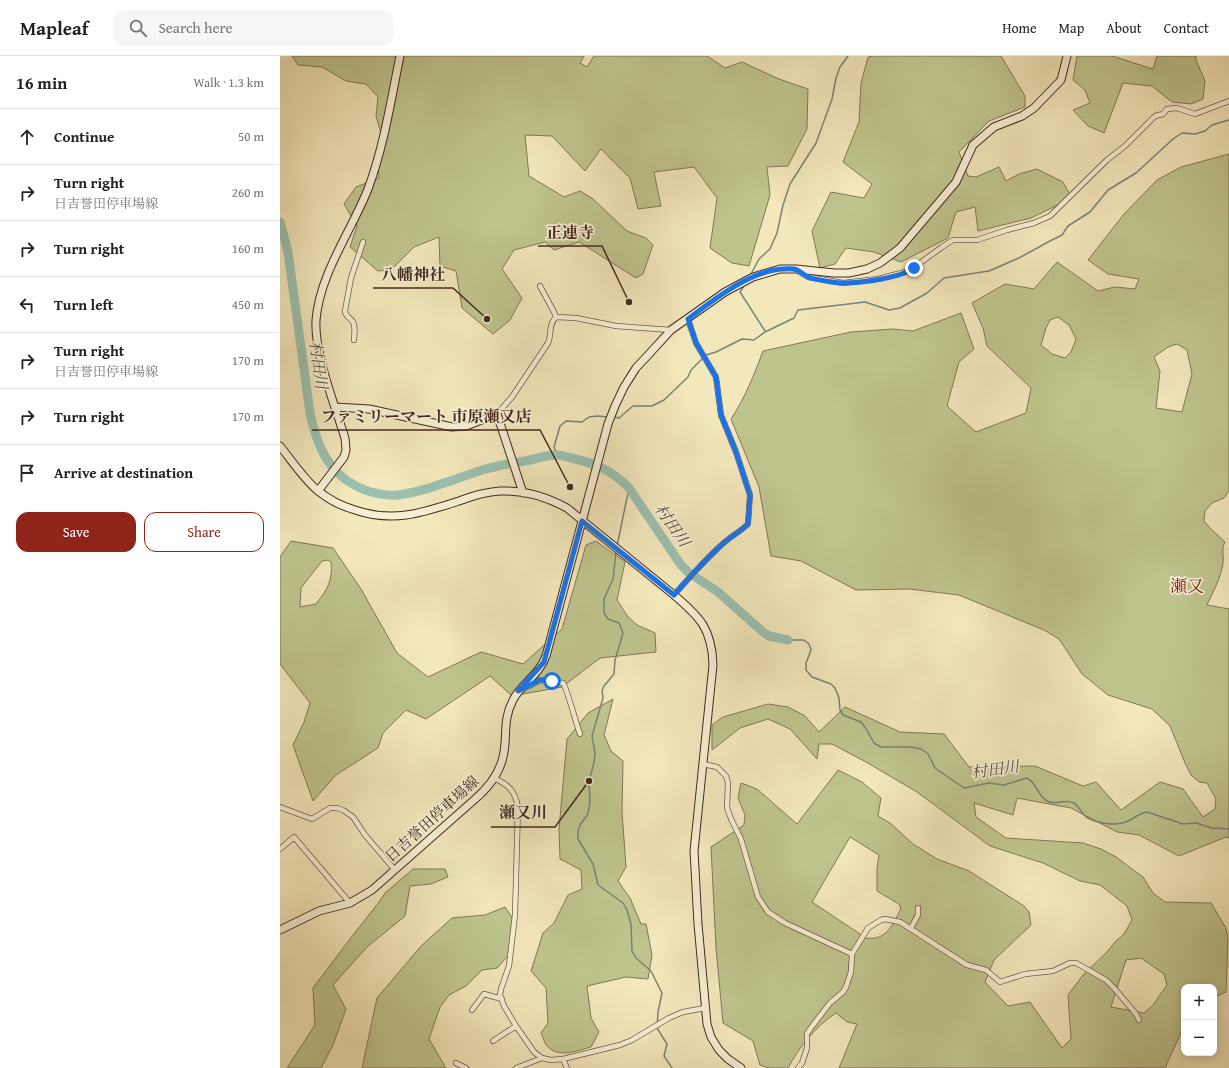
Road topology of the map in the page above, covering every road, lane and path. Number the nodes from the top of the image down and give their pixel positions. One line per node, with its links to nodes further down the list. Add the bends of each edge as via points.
1 (400, 56): 11 (main road, via 373,173 361,206 326,279 316,321 319,350)
2 (1067, 56): 5 (main road, 日吉誉田停車場線, via 1061,80 1034,108 1022,116 994,127 973,145 956,182 900,248 880,263 860,271 834,273)
3 (1229, 101): 5 (street, via 1195,114 1177,108 1167,109 1163,114 1155,116 1050,216 1034,223 977,240 954,240 909,271 878,279 843,283 808,277)
4 (363, 242): 10 (street, via 351,278 345,311 354,325)
5 (796, 269): 8 (main road, 日吉誉田停車場線, via 780,269 747,280 725,292)
6 (540, 286): 7 (street)
7 (556, 317): 9 (street, via 616,326); 12 (street, via 550,324 548,343 516,391)
8 (688, 319): 9 (main road, 日吉誉田停車場線); 17 (street, via 696,343 716,377 721,415 750,495 748,524 704,562)
9 (671, 330): 16 (main road, 日吉誉田停車場線, via 636,368 615,406)
10 (354, 340)
11 (335, 407): 12 (main road, via 369,409 452,427 466,426); 14 (main road, via 346,450 344,457)
12 (497, 414): 15 (main road)
13 (280, 446): 14 (main road)
14 (318, 491): 15 (main road, via 330,500 365,514 389,517 422,513 481,494 500,491)
15 (523, 493): 16 (main road, via 558,503)
16 (582, 521): 17 (main road); 18 (main road, 日吉誉田停車場線, via 544,662)
17 (674, 595): 20 (main road, via 704,625 712,652 713,665)
18 (518, 691): 19 (street, via 540,680 562,683 567,689); 21 (main road, 日吉誉田停車場線, via 507,714 503,759)
19 (580, 734)
20 (703, 764): 29 (street, via 717,767 726,776 727,808 742,839 758,897 768,912 785,923); 31 (main road, via 694,851)
21 (494, 778): 24 (main road, 日吉誉田停車場線, via 474,800); 30 (street, via 510,788 516,797 518,807 515,915 509,966 501,988)
22 (280, 806): 24 (street, via 312,819 330,808 343,810 353,817)
23 (280, 849): 25 (street, via 294,837)
24 (395, 870): 25 (main road, 日吉誉田停車場線, via 372,890)
25 (350, 903): 28 (main road, 日吉誉田停車場線, via 325,909)
26 (918, 908): 27 (street, via 918,915)
27 (911, 928): 29 (street, via 896,921 881,920 868,928); 33 (street, via 967,965 986,970 1000,982 1026,974 1054,971 1076,962 1106,980)
28 (280, 930)
29 (852, 954): 43 (street, via 851,972 846,987 807,1034 807,1048)
30 (502, 999): 32 (street, via 484,994); 34 (street)
31 (705, 1008): 37 (street, via 683,1012 669,1018 620,1045); 42 (main road, via 706,1024 711,1037 724,1055)
32 (472, 1010)
33 (1139, 1020)
34 (516, 1026): 35 (street); 36 (street, via 534,1052)
35 (493, 1042)
36 (542, 1058): 37 (street); 40 (street)
37 (563, 1059): 41 (street)
38 (456, 1063): 39 (street)
39 (466, 1068)
40 (516, 1068)
41 (566, 1068)
42 (741, 1068)
43 (798, 1068)

